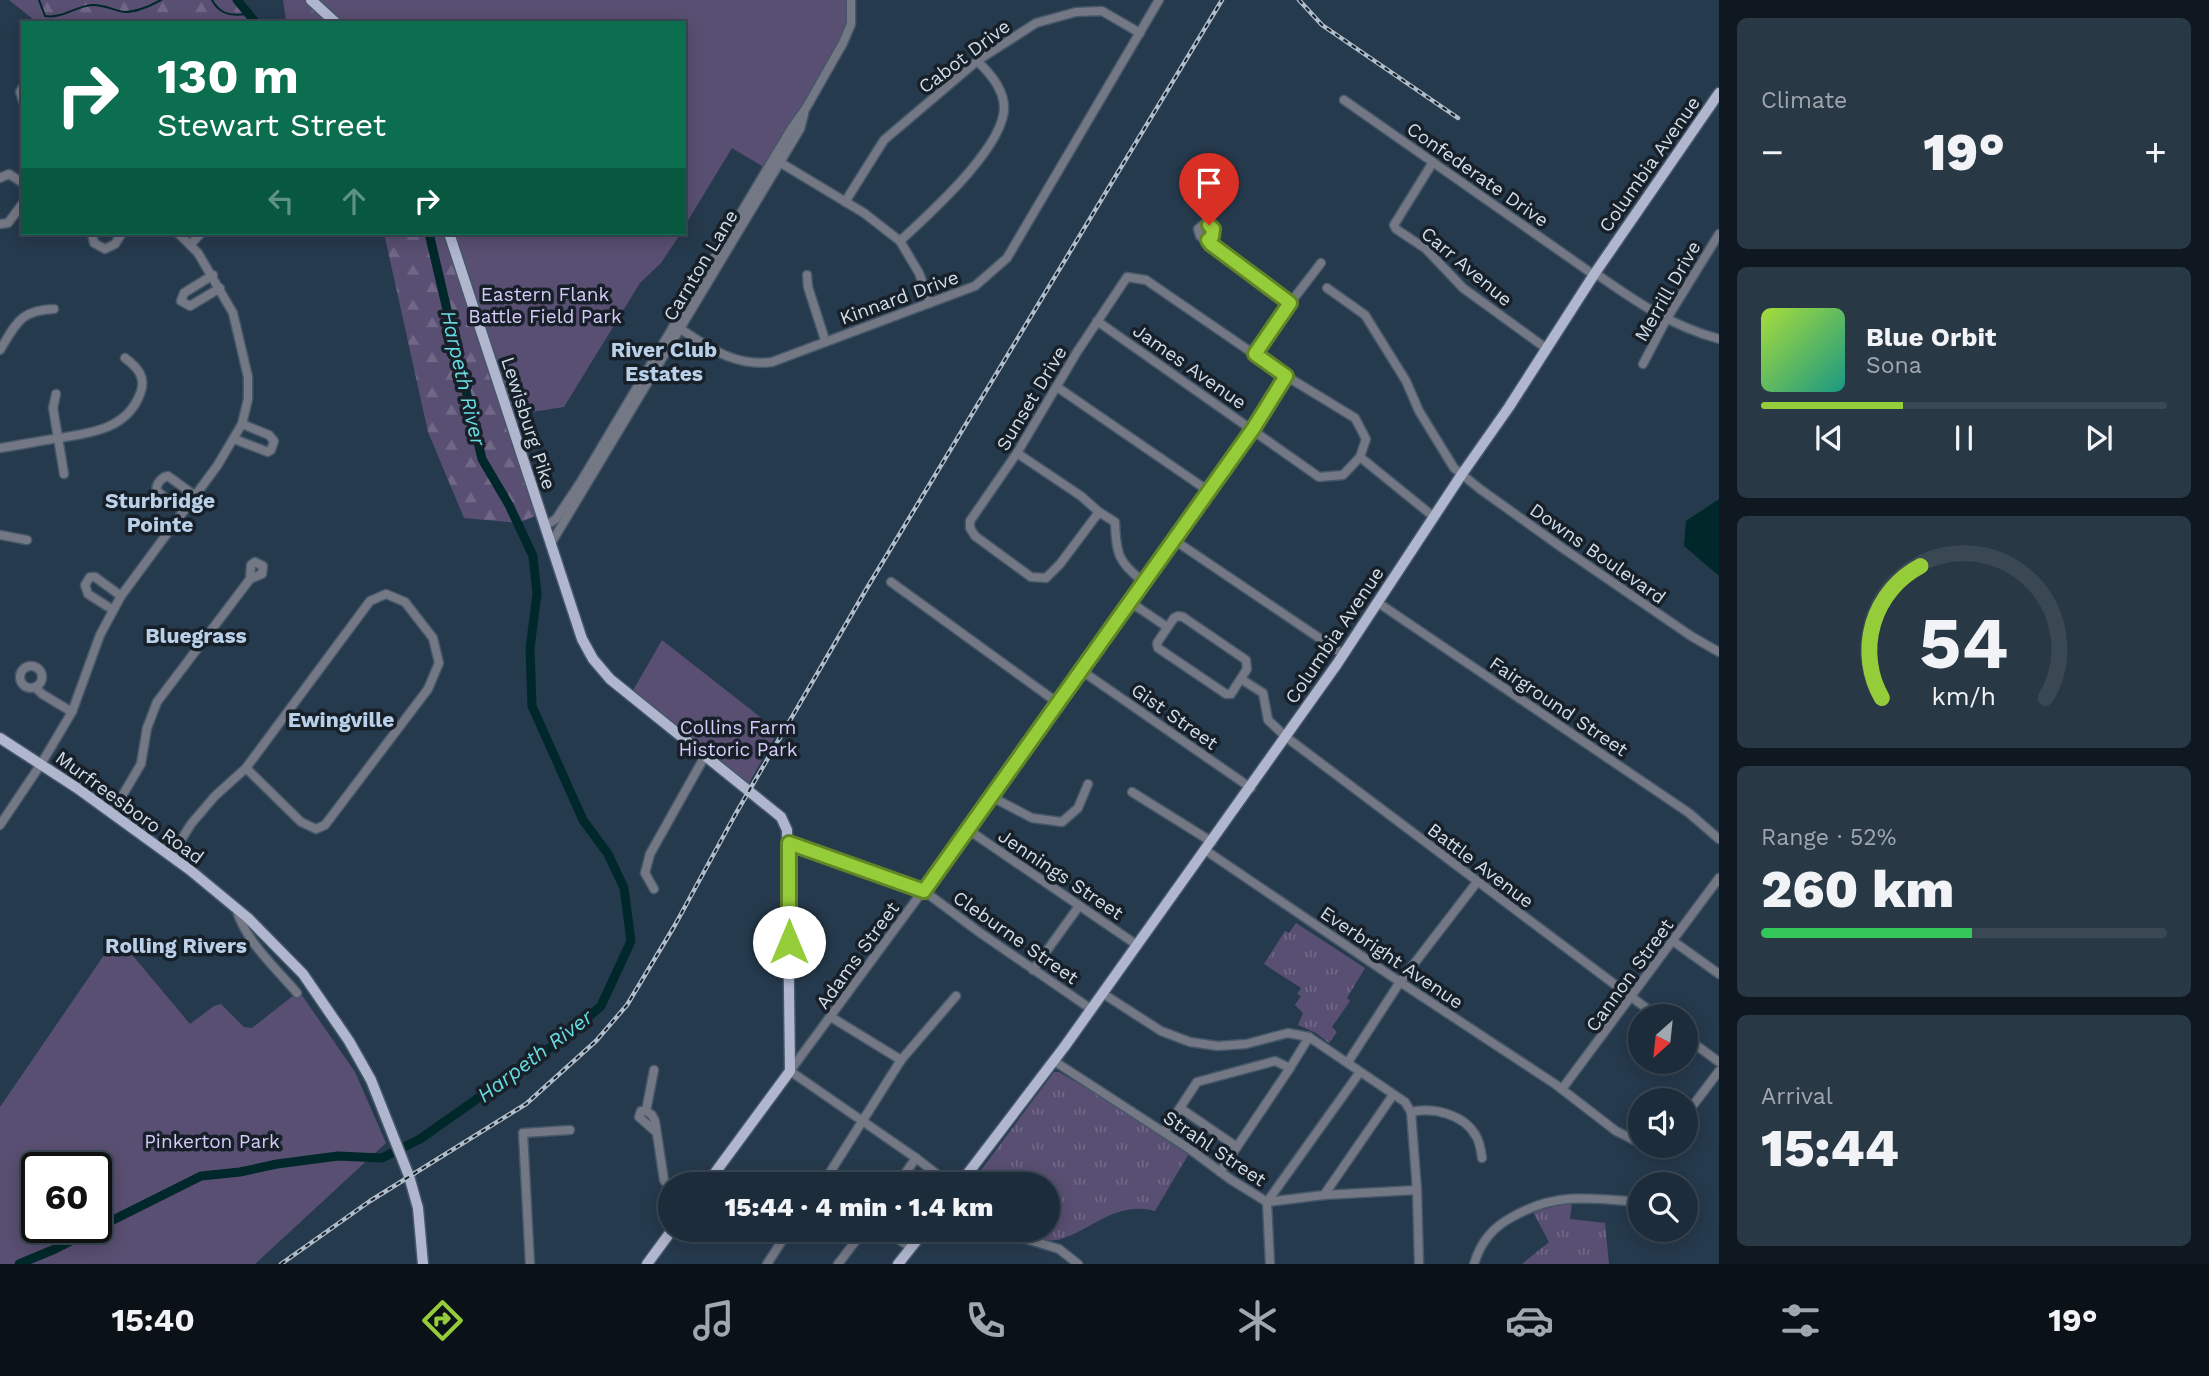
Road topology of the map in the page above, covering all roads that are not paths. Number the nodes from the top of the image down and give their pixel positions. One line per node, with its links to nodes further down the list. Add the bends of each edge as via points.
1 (310, 0): 4 (main road)
2 (851, 0): 9 (street, Carnton Lane, via 851,24 806,108 800,129)
3 (1159, 0): 5 (street, Kinnard Drive)
4 (334, 21)
5 (1140, 33): 6 (street, Cabot Drive, via 1102,11 1076,12 1036,23); 32 (street, Kinnard Drive, via 1007,258 975,286)
6 (977, 61): 14 (street, Cabot Drive, via 884,140); 24 (street, via 992,74 1004,103 1003,120 949,196)
7 (1719, 93): 27 (main road, Columbia Avenue)
8 (1344, 100): 10 (street, Confederate Drive)
9 (777, 160): 14 (street); 37 (street, Carnton Lane)
10 (1433, 162): 27 (street, Confederate Drive); 40 (street, Carr Avenue, via 1394,225 1396,229 1426,249 1463,288)
11 (0, 169): 12 (street)
12 (4, 176): 13 (street)
13 (21, 182)
14 (845, 202): 24 (street)
15 (21, 206): 16 (street, via 8,223)
16 (0, 224)
17 (1719, 234): 35 (street, Merrill Drive)
18 (92, 235): 19 (street, via 94,243 105,249)
19 (121, 235)
20 (181, 235): 25 (street)
21 (199, 235): 25 (street)
22 (450, 235): 62 (main road, Lewisburg Pike)
23 (1208, 240): 33 (street)
24 (900, 241): 32 (street)
25 (190, 245): 28 (street)
26 (1321, 263): 33 (street)
27 (1595, 274): 35 (street, Confederate Drive); 40 (main road, Columbia Avenue)
28 (213, 275): 30 (street); 30 (street, via 184,293 181,301 190,306)
29 (807, 275): 39 (street)
30 (219, 288): 48 (street, via 233,313 248,377)
31 (1327, 288): 56 (street, Downs Boulevard, via 1365,315 1433,435)
32 (930, 303): 39 (street, Kinnard Drive)
33 (1290, 303): 42 (street)
34 (54, 309): 41 (street, via 38,309 21,318)
35 (1666, 320): 38 (street, Confederate Drive); 44 (street, Merrill Drive)
36 (1097, 321): 42 (street, Sunset Drive, via 1127,277 1146,280); 46 (street, Sunset Drive); 49 (street, James Avenue)
37 (677, 327): 39 (street, Kinnard Drive, via 717,353 759,364); 62 (street, Carnton Lane, via 572,497); 66 (street, Carnton Lane)
38 (1719, 339)
39 (825, 341)
40 (1547, 349): 56 (main road, Columbia Avenue)
41 (0, 350)
42 (1255, 354): 45 (street)
43 (124, 358): 50 (street, via 136,366 143,379 136,402 113,426)
44 (1643, 364)
45 (1286, 376): 49 (street, Adams Street); 54 (street, via 1355,418 1366,439)
46 (1057, 387): 53 (street, Sunset Drive); 57 (street)
47 (56, 394): 50 (street, via 53,408)
48 (242, 424): 51 (street); 51 (street, via 269,436 274,441 271,450)
49 (1253, 429): 54 (street, James Avenue, via 1319,477 1343,475); 57 (street, Adams Street)
50 (59, 438): 52 (street); 55 (street)
51 (234, 439): 58 (street)
52 (0, 448)
53 (1017, 453): 60 (street); 60 (street, Sunset Drive, via 970,521 970,528 1031,577 1046,578)
54 (1360, 457): 61 (street)
55 (64, 474)
56 (1462, 474): 61 (main road, Columbia Avenue); 75 (street, Downs Boulevard, via 1552,541)
57 (1207, 491): 65 (street, Adams Street)
58 (194, 495): 59 (street); 59 (street, via 168,476 159,483 157,491)
59 (183, 511): 70 (street)
60 (1099, 512): 69 (street, via 1115,522 1116,551 1127,570)
61 (1434, 517): 72 (main road, Columbia Avenue)
62 (545, 526): 66 (main road, Lewisburg Pike)
63 (0, 535): 64 (street)
64 (27, 540)
65 (1174, 540): 69 (street, Adams Street); 76 (street)
66 (550, 544): 84 (main road, Lewisburg Pike, via 593,659 610,679)
67 (250, 579): 91 (street, via 157,702 146,728 142,764)
68 (891, 582): 80 (street)
69 (1144, 582): 71 (street, Adams Street)
70 (121, 596): 73 (street); 73 (street, via 95,578 90,577 85,585 88,594)
71 (1130, 602): 74 (street); 77 (street, Adams Street)
72 (1377, 602): 76 (main road, Columbia Avenue); 94 (street, Fairground Street, via 1689,813)
73 (113, 610): 81 (street)
74 (1167, 627): 78 (street, via 1174,618 1183,617 1246,660); 78 (street, via 1158,648 1226,694 1231,694)
75 (1719, 652)
76 (1343, 654): 82 (main road, Columbia Avenue)
77 (1082, 671): 80 (street, Adams Street); 88 (street, Gist Street)
78 (1241, 679): 82 (street, Battle Avenue, via 1263,693 1268,720)
79 (35, 687): 81 (street)
80 (1058, 703): 90 (street, Adams Street)
81 (72, 712): 85 (street)
82 (1286, 737): 88 (main road, Columbia Avenue); 99 (street, Battle Avenue)
83 (0, 738): 85 (main road, Murfreesboro Road)
84 (705, 756): 95 (main road, Lewisburg Pike, via 781,817); 100 (street, via 650,853 645,873)
85 (41, 764): 91 (main road, Murfreesboro Road); 92 (street)
86 (246, 768): 86 (street, via 370,601 386,594 405,602 433,638 439,663 428,689 325,825 316,829 301,822); 97 (street, via 191,824)
87 (1088, 784): 90 (street, via 1078,808 1062,822 1032,818)
88 (1251, 788): 96 (main road, Columbia Avenue)
89 (1132, 792): 96 (street, Everbright Avenue)
90 (992, 797): 93 (street, Adams Street)
91 (112, 813): 97 (main road, Murfreesboro Road)
92 (0, 824)
93 (967, 829): 101 (street, Adams Street); 102 (street, Jennings Street)
94 (1719, 839)
95 (789, 843): 101 (street, Cleburne Street); 124 (main road)
96 (1208, 846): 105 (main road, Columbia Avenue); 108 (street, Everbright Avenue)
97 (171, 856): 103 (main road, Murfreesboro Road)
98 (1719, 878): 104 (street, Cannon Street)
99 (1477, 882): 108 (street); 112 (street, Battle Avenue)
100 (654, 889)
101 (924, 891): 106 (street, Cleburne Street); 115 (street, Adams Street)
102 (1079, 905): 105 (street, Jennings Street); 106 (street)
103 (236, 908): 109 (street, Murfreesboro Road, via 248,934); 157 (main road, Murfreesboro Road, via 285,954 329,1010 371,1080 409,1174 418,1208)
104 (1676, 943): 107 (street); 112 (street, Cannon Street)
105 (1137, 945): 110 (main road, Columbia Avenue)
106 (1033, 970): 114 (street, Cleburne Street)
107 (1719, 974)
108 (1400, 982): 120 (street); 127 (street, Everbright Avenue)
109 (297, 993)
110 (1102, 993): 114 (main road, Columbia Avenue); 116 (street, via 1161,1031 1190,1042 1218,1046 1288,1033)
111 (956, 996): 118 (street)
112 (1631, 997): 113 (street, Battle Avenue); 127 (street, Cannon Street)
113 (1640, 1004)
114 (1091, 1009): 119 (main road, Columbia Avenue)
115 (831, 1017): 118 (street); 124 (street, Adams Street)
116 (1309, 1037): 120 (street); 122 (street)
117 (1698, 1047): 121 (street)
118 (901, 1060): 132 (street)
119 (1054, 1061): 134 (street, Strahl Street); 144 (main road, Columbia Avenue)
120 (1348, 1062): 126 (street)
121 (1719, 1062)
122 (1290, 1068): 130 (street, via 1275,1061 1197,1082); 136 (street)
123 (654, 1070): 139 (street, via 646,1111 652,1115)
124 (790, 1071): 132 (street); 140 (main road)
125 (1719, 1071): 129 (street)
126 (1360, 1072): 128 (street); 149 (street)
127 (1562, 1089): 135 (street, Everbright Avenue)
128 (1393, 1095): 131 (street); 147 (street)
129 (1698, 1099)
130 (1180, 1108): 134 (street); 136 (street)
131 (1411, 1112): 138 (street, via 1425,1109 1453,1116 1477,1136); 146 (street)
132 (863, 1122): 137 (street); 141 (street)
133 (569, 1130): 158 (street, via 523,1133)
134 (1164, 1132): 145 (street, Strahl Street)
135 (1628, 1137)
136 (1237, 1147): 145 (street)
137 (916, 1158): 142 (street); 143 (street)
138 (1482, 1158)
139 (663, 1172)
140 (716, 1172)
141 (830, 1172)
142 (906, 1172)
143 (934, 1172)
144 (969, 1172)
145 (1220, 1172): 149 (street, Strahl Street)
146 (1418, 1190): 147 (street, Strahl Street); 165 (street)
147 (1324, 1195): 149 (street, Strahl Street)
148 (1628, 1201): 166 (street, via 1579,1197 1540,1203 1489,1233)
149 (1267, 1202): 164 (street)
150 (663, 1242): 159 (main road)
151 (781, 1242): 160 (street)
152 (855, 1242): 161 (street)
153 (903, 1242): 156 (street)
154 (916, 1242): 156 (main road)
155 (1036, 1242): 163 (street, via 1059,1249)
156 (911, 1248): 162 (main road)
157 (423, 1264)
158 (530, 1264)
159 (647, 1264)
160 (767, 1264)
161 (838, 1264)
162 (898, 1264)
163 (1079, 1264)
164 (1270, 1264)
165 (1419, 1264)
166 (1474, 1264)

